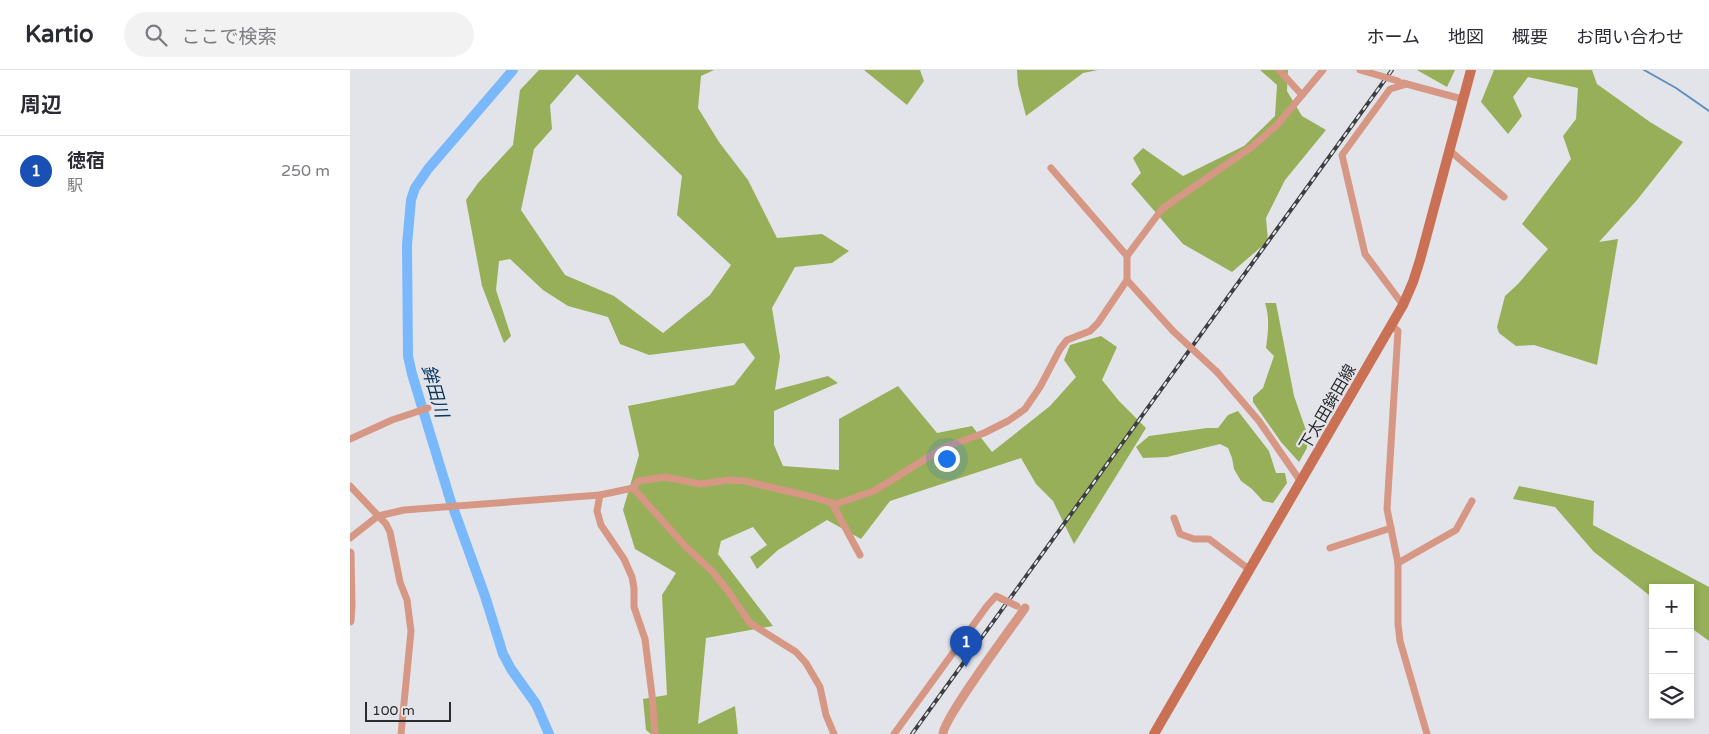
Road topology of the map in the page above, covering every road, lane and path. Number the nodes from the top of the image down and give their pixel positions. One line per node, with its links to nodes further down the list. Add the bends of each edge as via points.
1 (1279, 70): 6 (street)
2 (1323, 70): 6 (street)
3 (1360, 70): 5 (street, bridge)
4 (1471, 70): 7 (main road, 下太田鉾田線)
5 (1407, 84): 7 (street); 13 (street, via 1390,89 1342,155 1365,254)
6 (1302, 95): 11 (street, via 1277,125 1253,146 1162,209)
7 (1462, 99): 8 (main road, 下太田鉾田線)
8 (1449, 150): 10 (street); 13 (main road, 下太田鉾田線, via 1420,260)
9 (1050, 168): 11 (street)
10 (1504, 197)
11 (1127, 256): 12 (street)
12 (1127, 280): 17 (street, bridge, via 1173,331 1217,372 1259,421); 22 (street, via 1090,331 1067,340 1025,409 984,433 943,448 874,491)
13 (1403, 305): 14 (main road, 下太田鉾田線)
14 (1392, 326): 17 (main road, 下太田鉾田線); 25 (street, via 1398,331 1387,509)
15 (428, 408): 16 (street)
16 (350, 439)
17 (1301, 482): 31 (main road, 下太田鉾田線)
18 (350, 486): 23 (street)
19 (633, 488): 20 (street); 22 (street, via 638,481 665,476 700,484 737,481 812,497); 37 (street, via 712,571 750,624 796,652 806,663 820,688)
20 (600, 495): 23 (street, via 404,510); 36 (street, via 597,511 601,525 624,559 634,588 634,607 644,639 651,681)
21 (1472, 501): 30 (street, via 1456,530)
22 (833, 505): 29 (street)
23 (378, 516): 26 (street); 35 (street, via 390,532 407,600 411,631)
24 (1174, 518): 31 (street, via 1180,534 1194,539 1209,539)
25 (1391, 528): 27 (street); 30 (street)
26 (350, 538)
27 (1330, 548)
28 (350, 553): 33 (street)
29 (860, 555)
30 (1398, 563): 40 (street, via 1400,641)
31 (1250, 570): 39 (main road, 下太田鉾田線)
32 (1021, 607): 34 (street); 38 (street, bridge, via 996,596)
33 (350, 621)
34 (942, 732)
35 (401, 734)
36 (655, 734)
37 (834, 734)
38 (894, 734)
39 (1154, 734)
40 (1427, 734)

